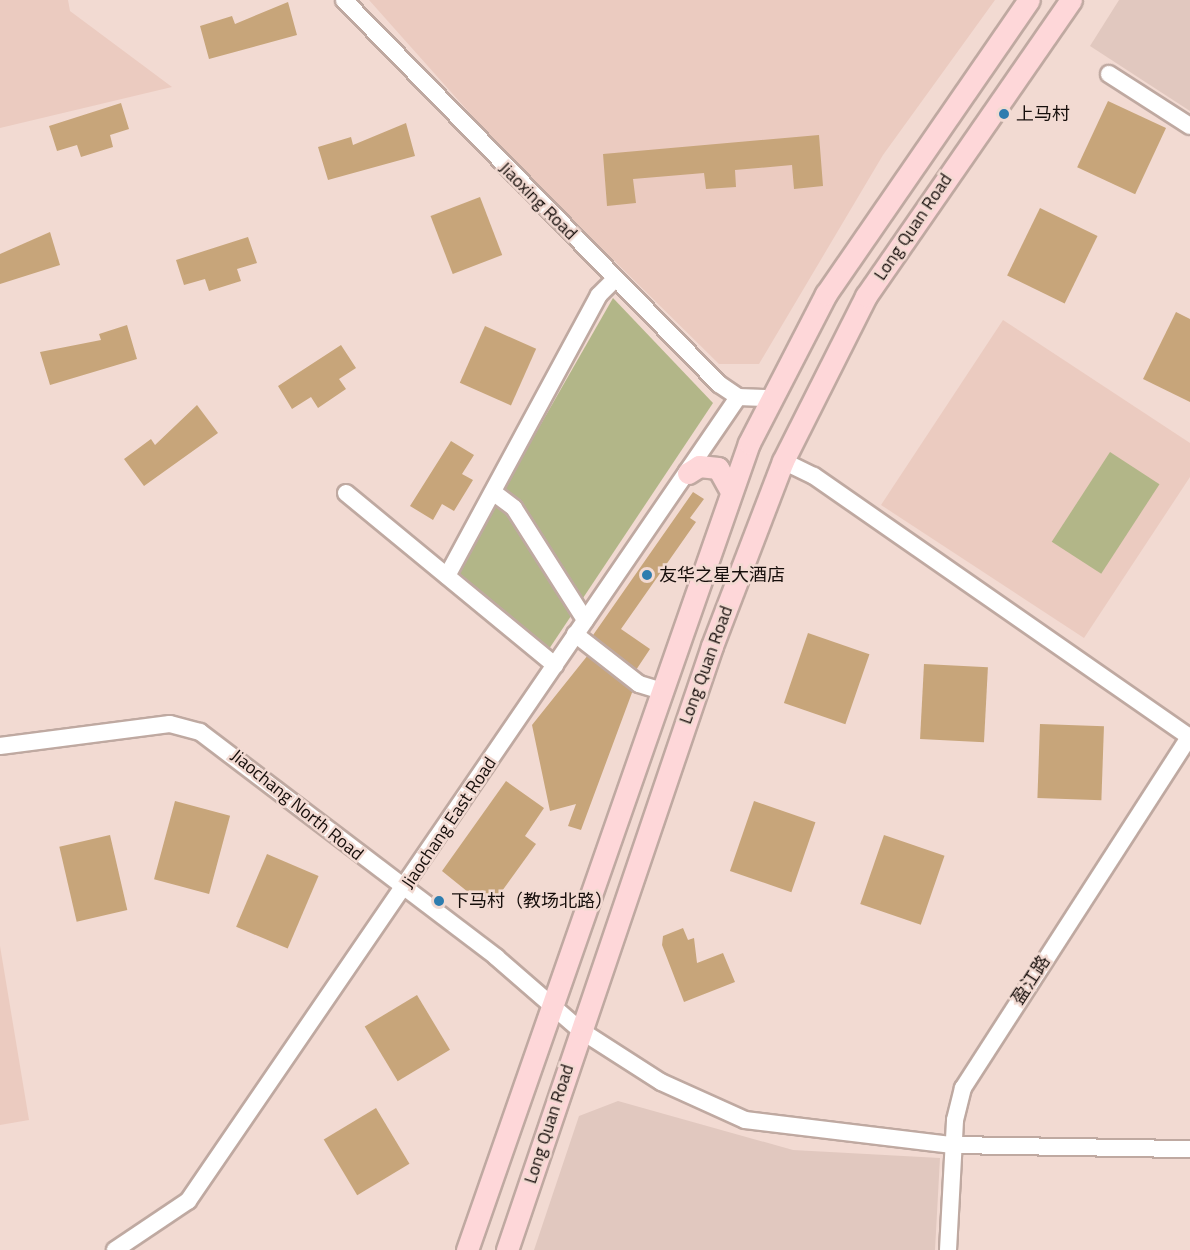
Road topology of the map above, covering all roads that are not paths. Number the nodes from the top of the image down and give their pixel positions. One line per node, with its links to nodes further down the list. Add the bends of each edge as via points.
1 (344, 0): 6 (street, Jiaoxing Road)
2 (1029, 0): 8 (main road, Long Quan Road, via 882,205 797,344)
3 (1071, 0): 9 (main road, Long Quan Road, via 866,296)
4 (1109, 74): 5 (street)
5 (1190, 126)
6 (615, 279): 7 (street, Jiaoxing Road); 12 (street, via 599,295)
7 (738, 397): 8 (street); 10 (street, Jiaochang East Road)
8 (771, 399): 11 (main road, Long Quan Road)
9 (783, 461): 19 (street, via 824,483); 23 (main road, Long Quan Road, via 712,646)
10 (688, 473): 11 (main road, via 699,465 718,468); 15 (street, Jiaochang East Road)
11 (730, 491): 18 (main road, Long Quan Road)
12 (493, 492): 14 (street); 15 (street, via 514,508)
13 (345, 493): 14 (street)
14 (447, 576): 17 (street)
15 (585, 620): 16 (street, Jiaochang East Road)
16 (576, 634): 17 (street, Jiaochang East Road); 18 (street, via 639,684)
17 (555, 665): 21 (street, Jiaochang East Road)
18 (662, 691): 22 (main road, Long Quan Road)
19 (1190, 736): 24 (street, 盈江路, via 975,1064 963,1088)
20 (0, 747): 21 (street, Jiaochang North Road, via 170,724 200,732)
21 (404, 890): 22 (street, Jiaochang North Road); 26 (street, Jiaochang East Road, via 188,1201)
22 (555, 1003): 23 (street, Jiaochang North Road); 27 (main road, Long Quan Road)
23 (580, 1030): 24 (street, Jiaochang North Road, via 661,1082 745,1120); 28 (main road, Long Quan Road)
24 (954, 1145): 25 (street, Jiaochang North Road); 29 (street, 盈江路)
25 (1190, 1149)
26 (115, 1250)
27 (467, 1250)
28 (507, 1250)
29 (948, 1250)

